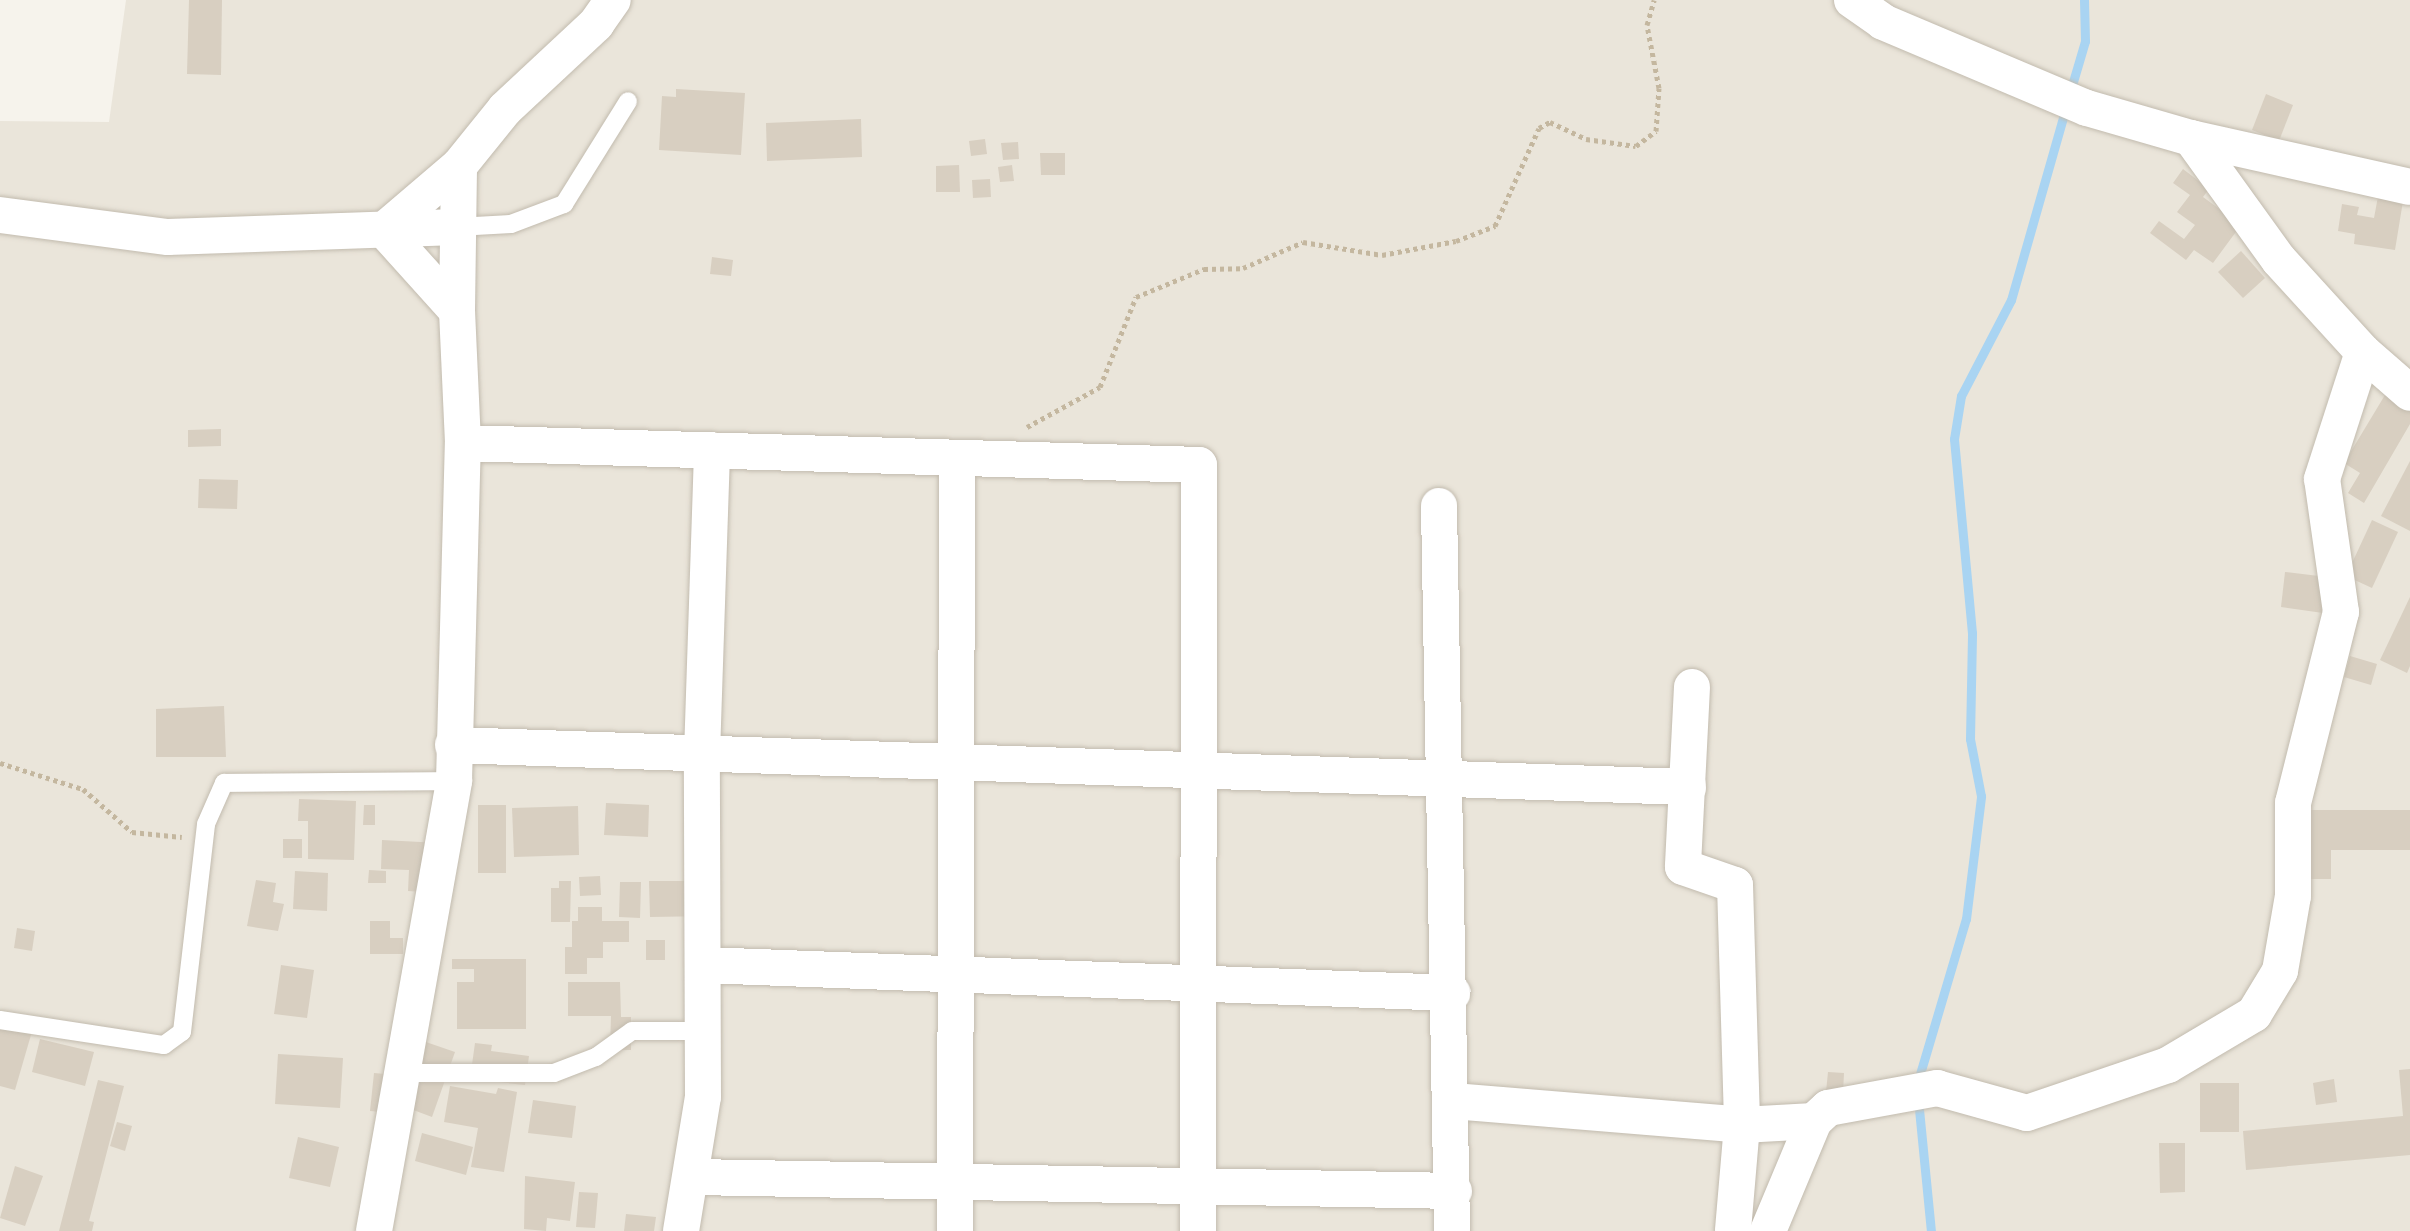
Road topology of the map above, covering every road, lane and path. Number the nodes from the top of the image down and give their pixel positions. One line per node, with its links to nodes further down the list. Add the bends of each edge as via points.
1 (613, 0): 6 (street, via 596,24 505,109)
2 (1654, 0): 17 (path, via 1647,25 1659,88 1656,131 1636,146 1586,139 1550,122 1539,128 1495,226 1456,241 1382,255 1303,242 1243,268 1204,269 1136,297 1100,387 1005,439)
3 (1852, 0): 5 (street, via 1883,22 2087,108)
4 (628, 101): 9 (lane, via 564,204 511,224)
5 (2191, 138): 7 (street); 12 (street, via 2279,260)
6 (459, 166): 9 (street); 10 (street)
7 (2410, 187)
8 (0, 215): 10 (street, via 168,237)
9 (457, 227): 10 (street); 11 (street)
10 (384, 230): 11 (street)
11 (457, 311): 14 (street)
12 (2363, 352): 13 (street); 36 (street, via 2322,479 2341,612 2293,803 2293,896 2280,971 2254,1014 2168,1065 2027,1113 1921,1090 1828,1108)
13 (2410, 393)
14 (463, 443): 15 (street); 23 (street)
15 (712, 450): 16 (street); 20 (street)
16 (957, 458): 17 (street); 21 (street)
17 (995, 459): 24 (street, via 1199,465)
18 (1439, 506): 25 (street)
19 (1692, 687): 26 (street)
20 (702, 754): 21 (street); 23 (street); 28 (street)
21 (956, 762): 24 (street); 29 (street)
22 (0, 763): 27 (path, via 83,789 132,832)
23 (454, 763): 27 (lane, via 224,783); 34 (street)
24 (1199, 770): 25 (street); 30 (street)
25 (1446, 778): 26 (street); 31 (street)
26 (1688, 787): 37 (street, via 1683,867 1735,885)
27 (205, 839): 32 (lane, via 182,1032 164,1045)
28 (703, 965): 29 (street); 33 (street)
29 (955, 974): 30 (street); 39 (street)
30 (1199, 984): 31 (street); 40 (street)
31 (1452, 993): 35 (street)
32 (0, 1020)
33 (703, 1031): 34 (lane, via 632,1031 596,1057 554,1073); 38 (street, via 703,1097)
34 (402, 1073): 42 (street)
35 (1453, 1101): 37 (street); 41 (street)
36 (1814, 1121): 37 (street); 48 (street)
37 (1742, 1125): 47 (street)
38 (693, 1177): 39 (street); 43 (street)
39 (955, 1182): 40 (street); 44 (street)
40 (1198, 1186): 41 (street); 45 (street)
41 (1454, 1191): 46 (street)
42 (374, 1231)
43 (681, 1231)
44 (955, 1231)
45 (1198, 1231)
46 (1452, 1231)
47 (1733, 1231)
48 (1768, 1231)

